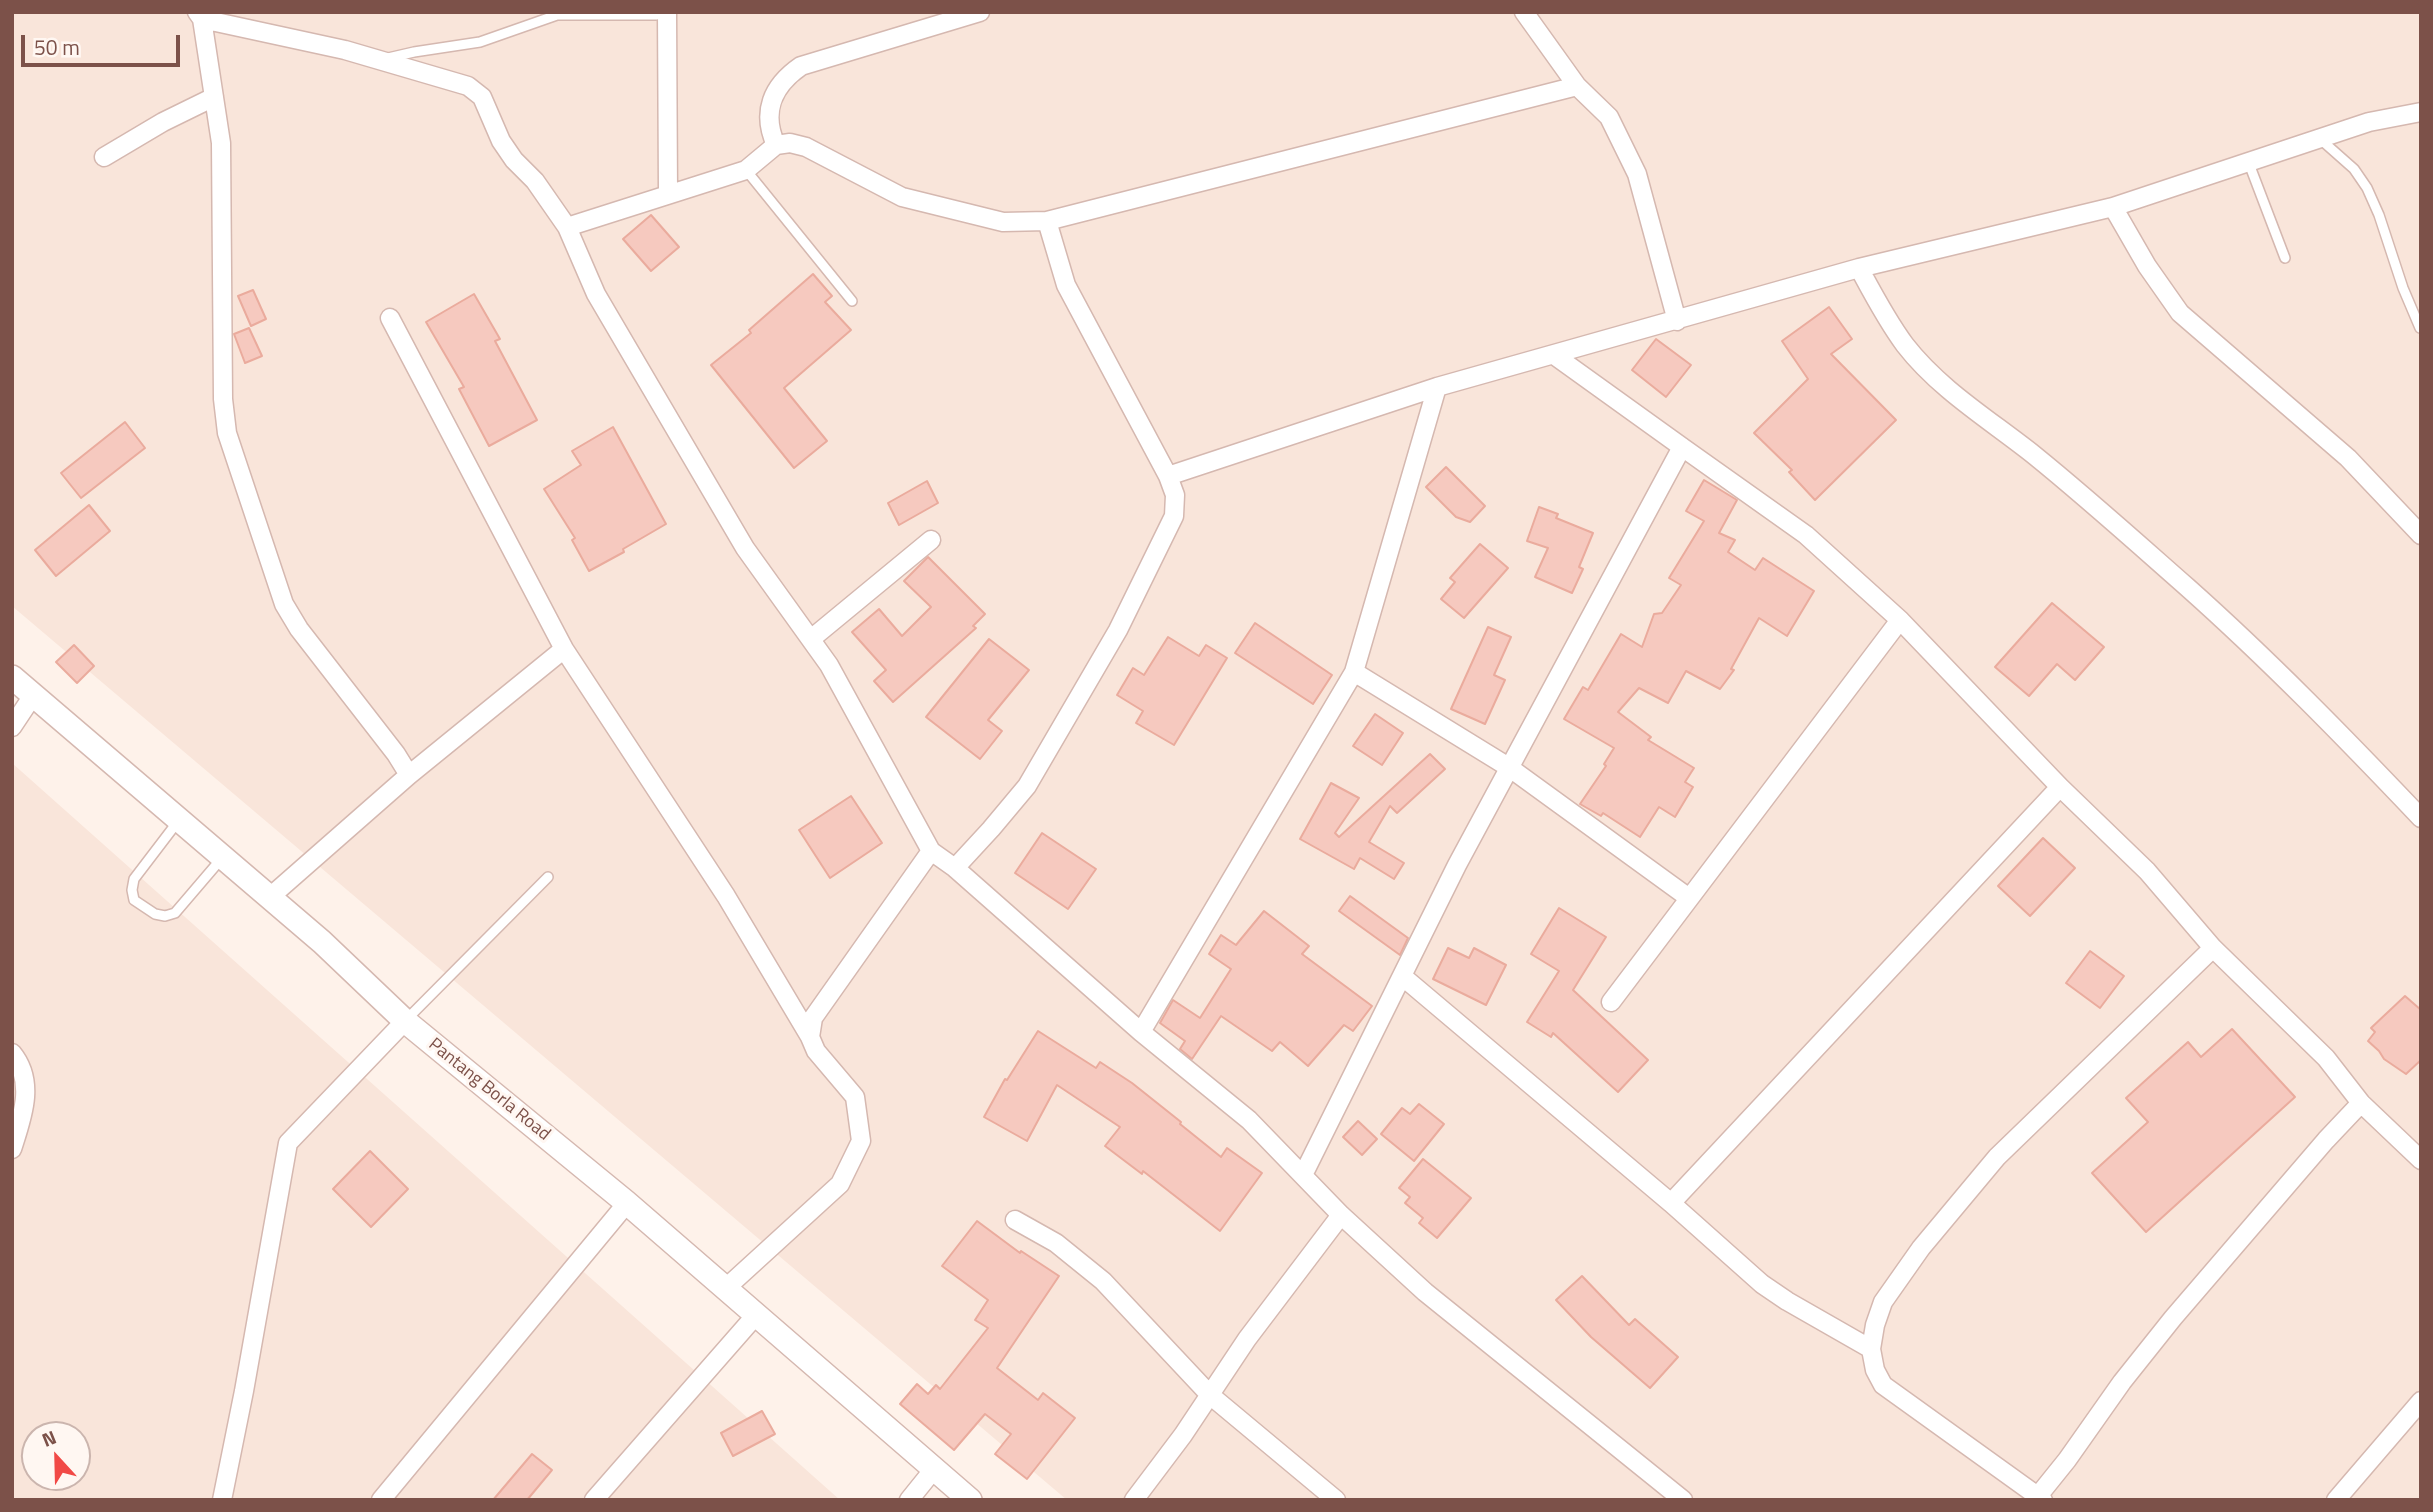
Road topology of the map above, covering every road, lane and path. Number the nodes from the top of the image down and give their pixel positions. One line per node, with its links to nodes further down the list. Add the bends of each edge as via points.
1 (665, 12): 5 (lane, via 557,15 480,42); 14 (street)
2 (980, 12): 10 (street, via 801,66 779,86 768,113)
3 (1524, 12): 6 (street)
4 (199, 15): 5 (street); 7 (street)
5 (379, 60): 17 (street, via 468,86 482,97 501,141)
6 (1577, 86): 16 (street); 22 (street, via 1609,117 1637,174)
7 (214, 97): 11 (street); 38 (street, via 220,143 227,433 285,604)
8 (2421, 112): 9 (street)
9 (2319, 138): 12 (street); 23 (lane, via 2354,169 2367,188)
10 (776, 145): 13 (street); 16 (street, via 790,142 806,147 912,200 1003,222)
11 (104, 157)
12 (2248, 161): 15 (street); 18 (lane)
13 (746, 170): 14 (street); 20 (lane)
14 (668, 193): 17 (street)
15 (2113, 207): 19 (street); 28 (street, via 2180,313 2348,458)
16 (1047, 221): 27 (street, via 1066,285)
17 (567, 227): 31 (street, via 596,294 745,548)
18 (2285, 258)
19 (1859, 268): 22 (street); 40 (street, via 1906,346 1934,376 2188,588 2314,705)
20 (852, 302)
21 (390, 317): 32 (street)
22 (1677, 321): 24 (street)
23 (2420, 328)
24 (1554, 355): 25 (street); 26 (street)
25 (1437, 387): 27 (street); 33 (street)
26 (1682, 447): 30 (street, via 1805,535); 37 (street)
27 (1168, 475): 44 (street, via 1175,495 1174,516 1118,630 1027,786)
28 (2421, 535)
29 (931, 540): 31 (street)
30 (1900, 620): 39 (street); 47 (street)
31 (811, 639): 42 (street)
32 (564, 649): 38 (street); 53 (street, via 726,896)
33 (1354, 672): 37 (street); 52 (street)
34 (12, 677): 35 (street, Pantang Borla Road)
35 (34, 694): 36 (street); 41 (street, Pantang Borla Road)
36 (12, 727)
37 (1510, 768): 47 (street); 49 (street)
38 (409, 775): 46 (street)
39 (2060, 787): 48 (street, via 2147,872); 60 (street)
40 (2421, 818)
41 (179, 819): 43 (street, Pantang Borla Road); 43 (lane, via 134,879 135,900 155,914 175,913)
42 (931, 851): 44 (street); 53 (street, via 813,1018)
43 (223, 857): 46 (street, Pantang Borla Road)
44 (955, 868): 52 (street)
45 (548, 877): 51 (lane)
46 (270, 897): 51 (street, Pantang Borla Road)
47 (1689, 898): 50 (street)
48 (2213, 948): 55 (street, via 2326,1058); 65 (street, via 1997,1157 1921,1248 1883,1302)
49 (1402, 976): 58 (street); 60 (street)
50 (1611, 1002)
51 (405, 1021): 59 (street, Pantang Borla Road); 70 (street, via 288,1143)
52 (1141, 1032): 58 (street, via 1249,1120)
53 (810, 1037): 63 (street, via 855,1097 861,1141 840,1185)
54 (12, 1053): 56 (street, via 18,1060 26,1105)
55 (2361, 1103): 57 (street); 69 (street, via 2174,1318)
56 (12, 1149)
57 (2421, 1160)
58 (1303, 1175): 61 (street)
59 (627, 1203): 63 (street, Pantang Borla Road); 71 (street)
60 (1671, 1203): 65 (street, via 1773,1292)
61 (1341, 1215): 66 (street); 77 (street, via 1425,1292)
62 (1015, 1220): 66 (street, via 1056,1243 1103,1281)
63 (726, 1288): 64 (street, Pantang Borla Road)
64 (756, 1315): 68 (street, Pantang Borla Road); 72 (street)
65 (1871, 1349): 69 (street, via 1883,1385)
66 (1210, 1395): 75 (street); 76 (street)
67 (2421, 1401): 78 (street)
68 (934, 1469): 73 (street); 74 (street, Pantang Borla Road)
69 (2040, 1498)
70 (222, 1500)
71 (381, 1500)
72 (594, 1500)
73 (909, 1500)
74 (970, 1500)
75 (1134, 1500)
76 (1336, 1500)
77 (1683, 1500)
78 (2336, 1500)

